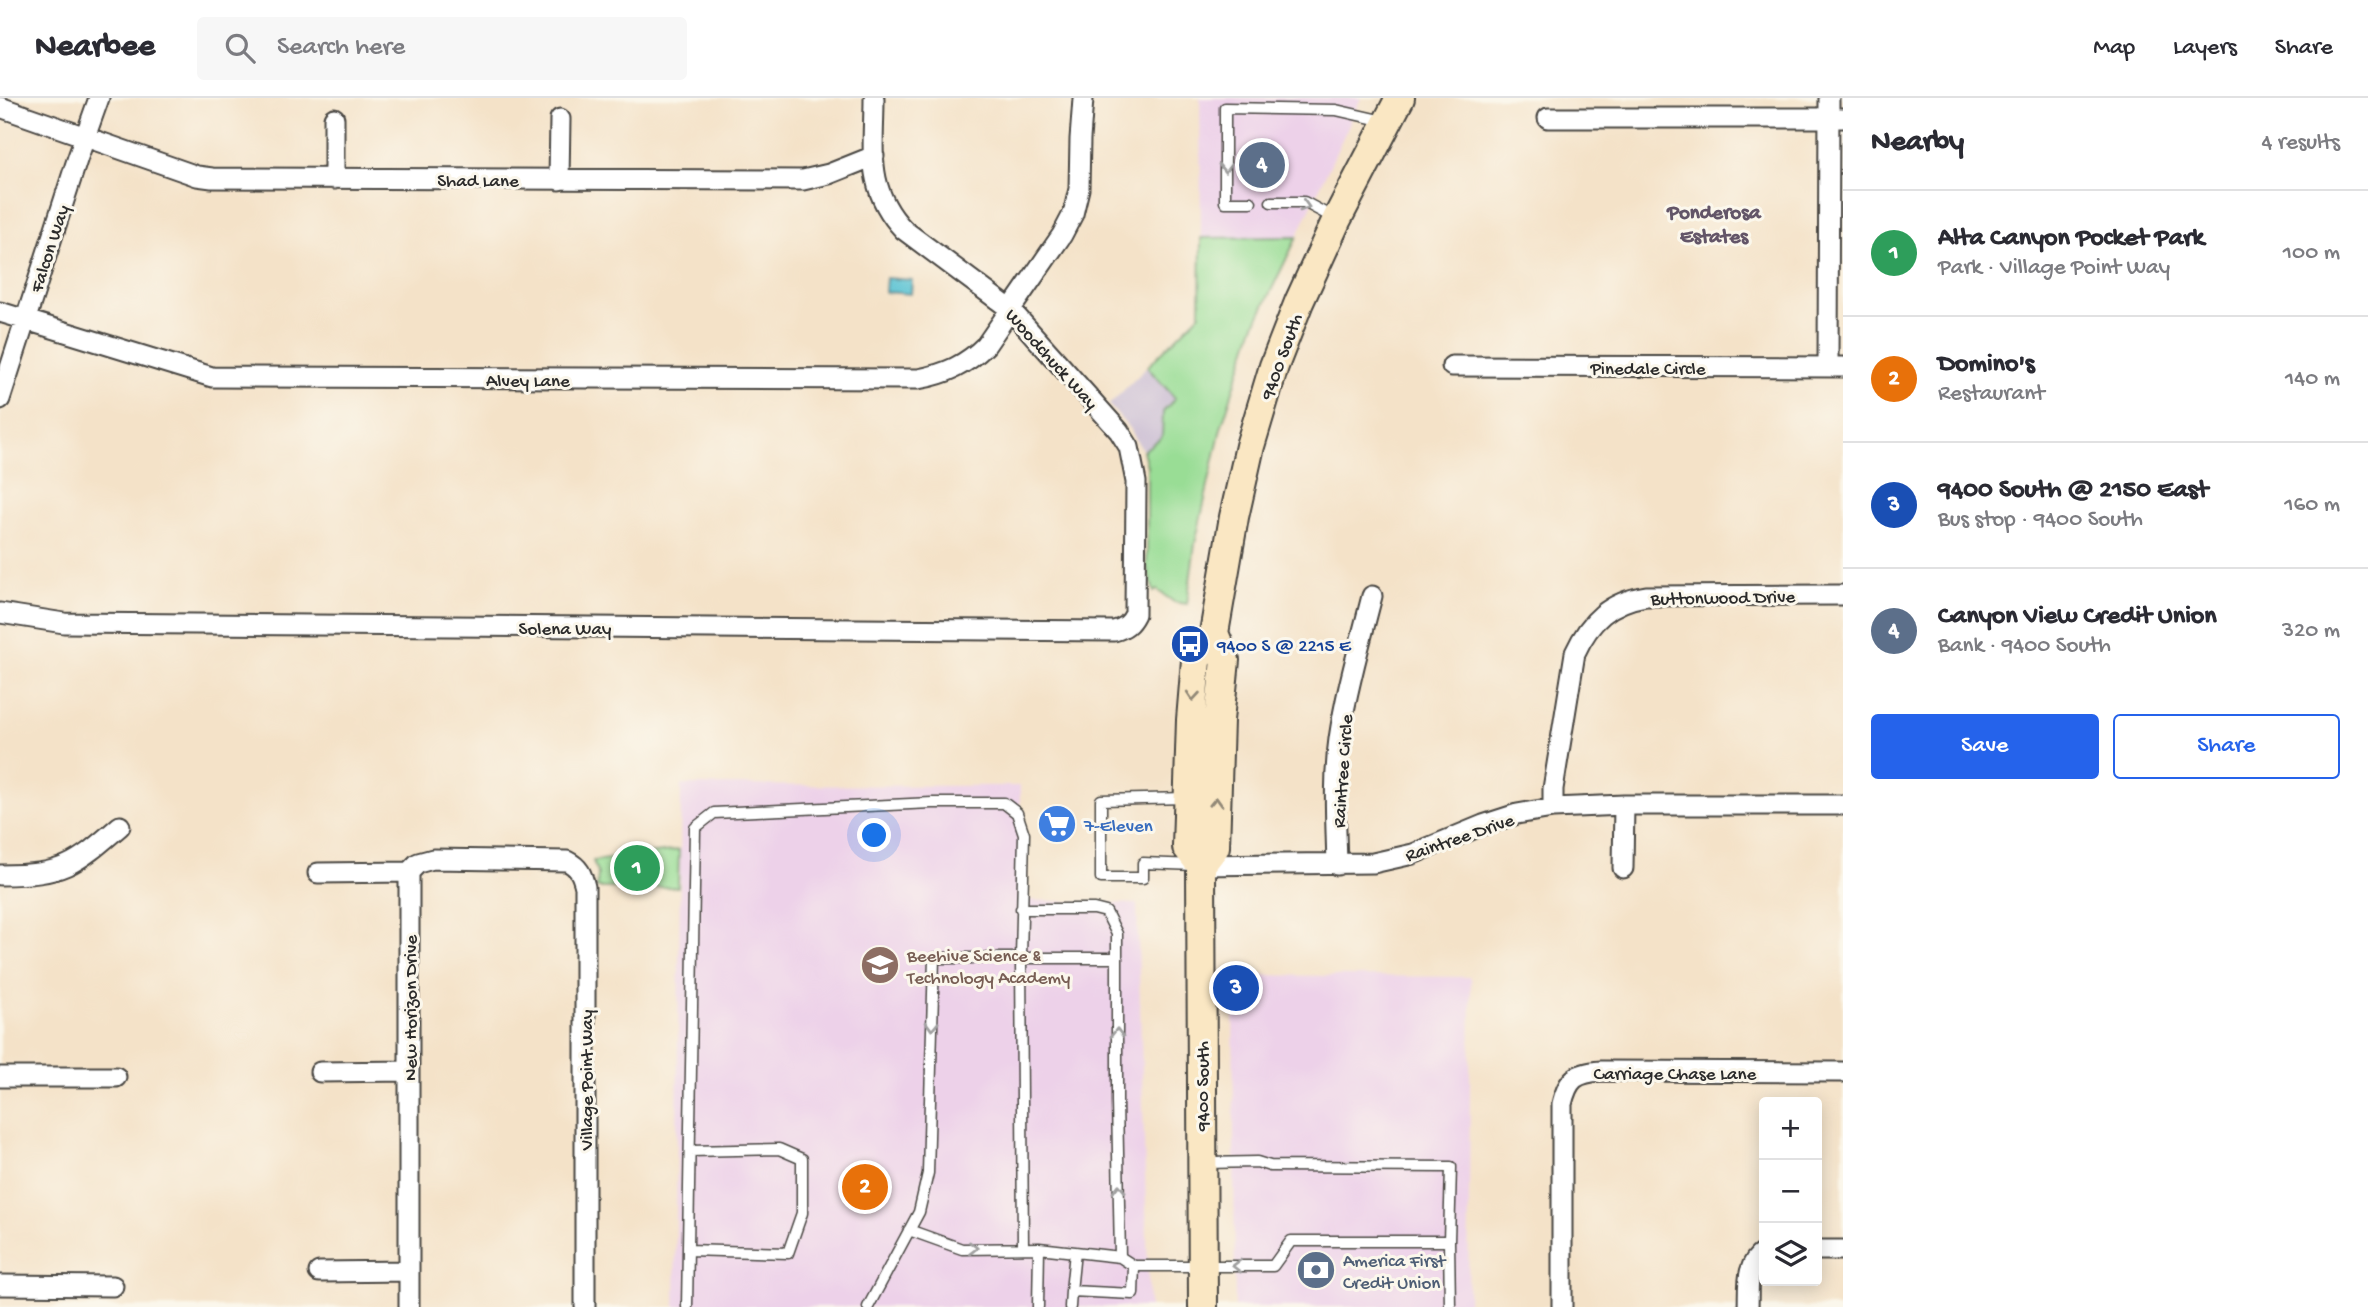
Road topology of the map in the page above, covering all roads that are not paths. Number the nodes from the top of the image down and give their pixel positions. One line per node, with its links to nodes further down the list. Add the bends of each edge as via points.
1 (99, 98): 11 (street, Falcon Way)
2 (874, 98): 12 (street, Woodchuck Way)
3 (1829, 98): 9 (street)
4 (1083, 99): 18 (street, Alvey Lane, via 1079,189 1073,214)
5 (0, 107): 11 (street, Shad Lane)
6 (1393, 110): 15 (lane, one-way to 15, via 1225,108 1224,202); 17 (main road, 9400 South)
7 (334, 117): 13 (street)
8 (1548, 117): 9 (street)
9 (1836, 118): 22 (street)
10 (560, 119): 14 (street)
11 (86, 136): 13 (street, Shad Lane, via 197,176); 20 (street, Falcon Way)
12 (874, 156): 14 (street, Shad Lane, via 803,180); 18 (street, Woodchuck Way, via 879,196 889,215)
13 (334, 179): 14 (street, Shad Lane)
14 (559, 180)
15 (1251, 202)
16 (1271, 202): 17 (lane, one-way to 17, via 1304,202)
17 (1337, 219): 28 (main road, 9400 South, via 1273,366 1228,544)
18 (1010, 309): 20 (street, Alvey Lane, via 972,359 918,379 212,377); 27 (street, Woodchuck Way, via 1129,447 1136,482 1135,614)
19 (0, 312): 20 (street, Alvey Lane)
20 (25, 320): 23 (street, Falcon Way)
21 (1452, 366): 22 (street, Pinedale Circle)
22 (1836, 367)
23 (0, 399)
24 (1843, 595): 32 (street, Buttonwood Drive, via 1646,596 1605,611 1583,635 1575,653)
25 (1372, 596): 34 (street, Raintree Circle, via 1339,741)
26 (0, 613): 27 (street, Solena Way, via 64,623 1100,631)
27 (1130, 624)
28 (1214, 633): 29 (main road, 9400 South, one-way to 29, via 1196,660); 35 (main road, 9400 South, one-way to 28, via 1215,847 1225,660)
29 (1188, 798): 35 (main road, 9400 South, via 1187,847); 35 (lane, via 1101,800 1101,878 1143,878 1143,863)
30 (1624, 805): 31 (street, Raintree Drive); 32 (street, Raintree Drive); 36 (street)
31 (1843, 805)
32 (1553, 808): 34 (street, Raintree Drive, via 1483,825 1413,854 1373,863)
33 (120, 826): 39 (street, via 66,867 49,873)
34 (1337, 864): 35 (street, Raintree Drive)
35 (1201, 865): 49 (main road, 9400 South)
36 (1623, 869)
37 (409, 872): 38 (street); 44 (street, New Horizon Drive); 69 (street, Village Point Way, via 432,859 567,861 582,875)
38 (318, 873)
39 (0, 875)
40 (1021, 909): 41 (lane); 42 (lane, via 1106,912 1117,934); 48 (lane, via 1024,834 1017,813 1003,803 714,813 695,828)
41 (1020, 957): 42 (lane); 50 (lane, one-way to 50, via 934,958 928,1173 919,1212); 52 (lane)
42 (1117, 958): 59 (lane, one-way to 42)
43 (320, 1072): 44 (street)
44 (409, 1072): 62 (street, New Horizon Drive)
45 (1843, 1072): 77 (street, Carriage Chase Lane, via 1601,1071 1574,1077 1562,1104)
46 (0, 1077): 47 (street)
47 (116, 1077)
48 (690, 1151): 54 (lane); 54 (lane, via 779,1149 802,1159 802,1213 788,1253)
49 (1201, 1163): 51 (lane, via 1451,1167); 61 (main road, 9400 South)
50 (909, 1230): 52 (lane, one-way to 52, via 962,1249); 71 (lane)
51 (1449, 1241): 61 (lane, one-way to 61, via 1291,1241 1273,1266); 76 (lane)
52 (1023, 1248): 53 (lane)
53 (1039, 1248): 57 (lane); 72 (lane)
54 (688, 1250): 70 (lane)
55 (1822, 1250): 56 (street)
56 (1843, 1250)
57 (1076, 1252): 59 (lane); 66 (lane)
58 (1759, 1255): 78 (street, via 1749,1274)
59 (1120, 1257): 60 (lane)
60 (1134, 1266): 61 (lane); 67 (lane)
61 (1202, 1266): 75 (main road, 9400 South)
62 (409, 1271): 63 (street); 68 (street, New Horizon Drive)
63 (319, 1272)
64 (0, 1285): 65 (street)
65 (113, 1286)
66 (1071, 1291): 67 (lane); 73 (lane)
67 (1133, 1294): 74 (lane)
68 (409, 1307)
69 (585, 1307)
70 (687, 1307)
71 (868, 1307)
72 (1038, 1307)
73 (1070, 1307)
74 (1133, 1307)
75 (1203, 1307)
76 (1450, 1307)
77 (1562, 1307)
78 (1748, 1307)

